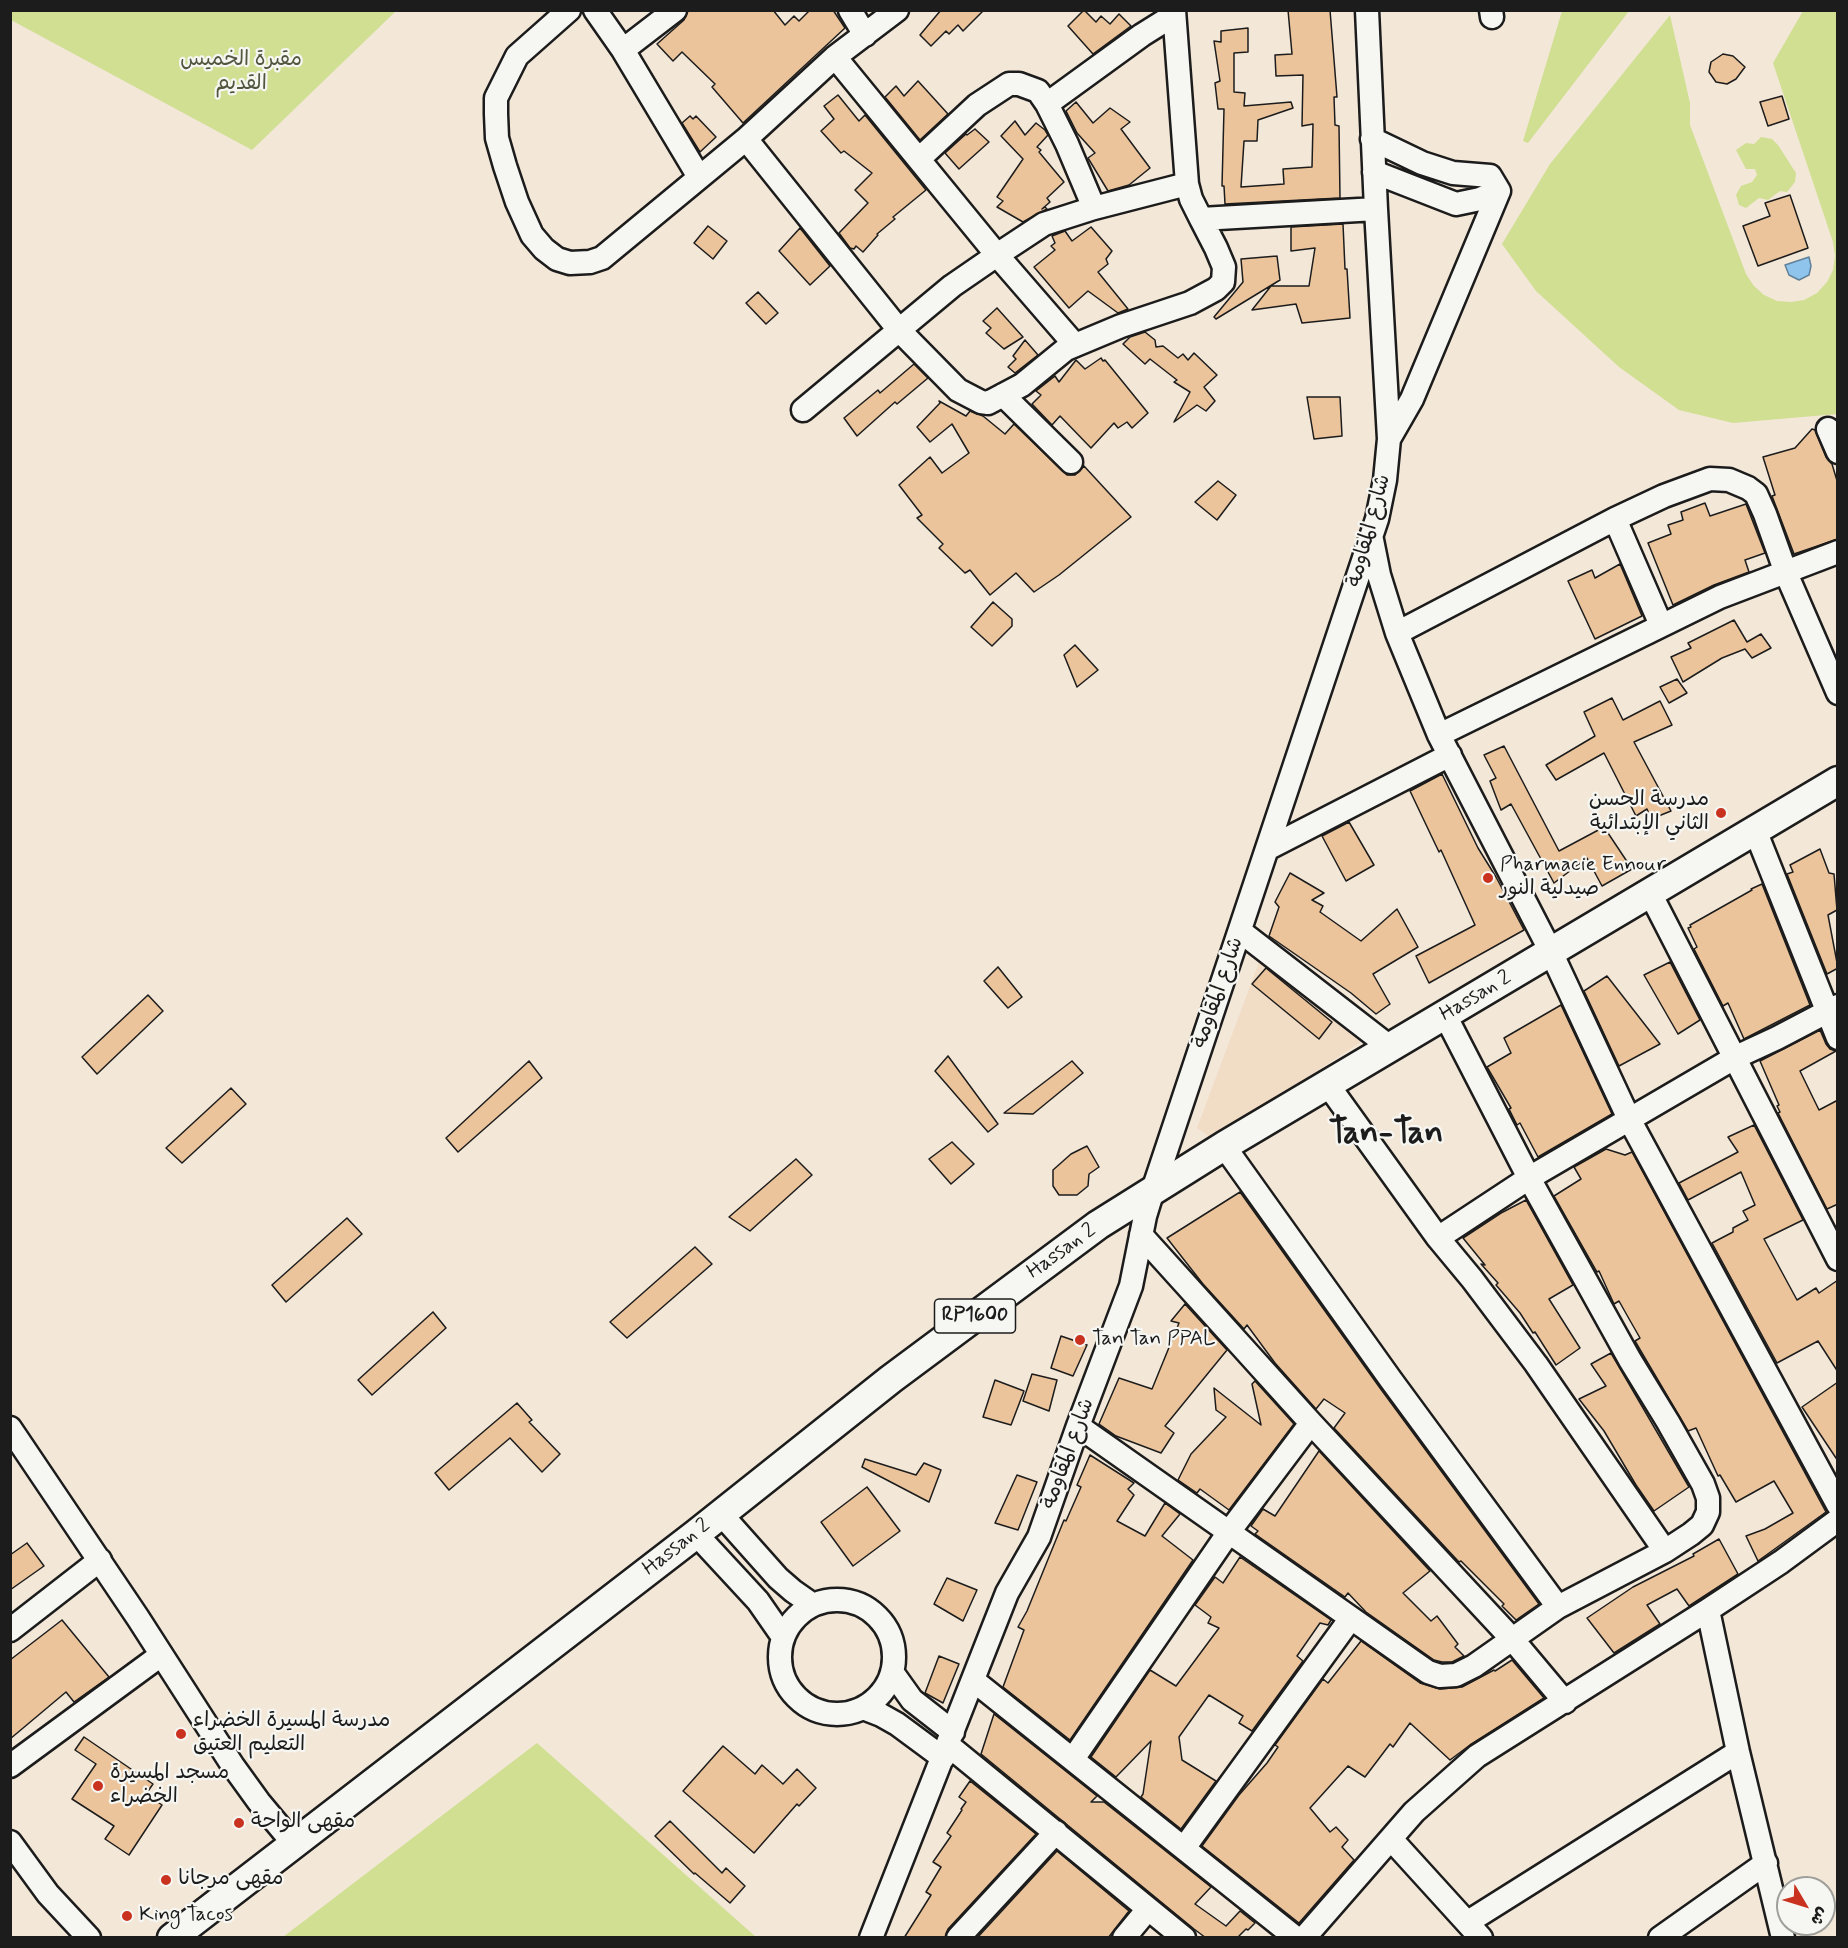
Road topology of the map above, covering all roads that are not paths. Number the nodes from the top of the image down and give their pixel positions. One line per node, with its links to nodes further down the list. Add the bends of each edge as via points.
1 (569, 10): 16 (street, via 517,56 496,98 497,138 516,202 532,235 556,259 570,263 602,258)
2 (595, 10): 9 (street)
3 (675, 10): 9 (street)
4 (850, 10): 8 (street)
5 (897, 10): 8 (street)
6 (1367, 10): 13 (street, شارع المقاومة)
7 (1174, 13): 11 (street); 17 (street)
8 (865, 34): 10 (street)
9 (622, 50): 16 (street)
10 (835, 57): 12 (street); 14 (street)
11 (1047, 104): 14 (street, via 1031,87 1009,84 977,105); 19 (street)
12 (746, 139): 16 (street); 23 (street)
13 (1372, 139): 15 (street, شارع المقاومة); 18 (street, via 1422,164 1453,173 1490,176)
14 (919, 159): 22 (street)
15 (1374, 172): 18 (street, via 1456,204); 20 (street, شارع المقاومة)
16 (699, 177)
17 (1187, 184): 19 (street); 21 (street)
18 (1499, 191): 28 (street, via 1412,399)
19 (1094, 208): 22 (street, via 1044,224)
20 (1376, 209): 21 (street); 28 (street, شارع المقاومة)
21 (1201, 219): 24 (street, via 1224,267 1223,282 1216,289 1190,303)
22 (997, 255): 23 (street); 24 (street)
23 (899, 330): 25 (street, via 970,398 988,403); 26 (street)
24 (1075, 345): 25 (street, via 1022,385)
25 (1003, 394): 30 (street)
26 (803, 410)
27 (1828, 429): 29 (street)
28 (1389, 439): 32 (street, شارع المقاومة)
29 (1838, 452)
30 (1071, 462)
31 (1615, 519): 34 (street, via 1710,479 1729,480 1756,494); 35 (street); 36 (street)
32 (1372, 538): 36 (street); 41 (street, شارع المقاومة)
33 (1838, 552): 34 (street)
34 (1786, 573): 35 (street, via 1720,597); 37 (street)
35 (1661, 625): 38 (street)
36 (1397, 633): 38 (street)
37 (1838, 693)
38 (1445, 745): 41 (street); 44 (street)
39 (1838, 781): 40 (main road, Hassan 2 / RP1600)
40 (1755, 830): 42 (main road, Hassan 2 / RP1600); 45 (street)
41 (1269, 848): 43 (street, شارع المقاومة)
42 (1650, 893): 44 (main road, Hassan 2 / RP1600); 49 (street)
43 (1240, 931): 48 (street); 54 (street, شارع المقاومة)
44 (1551, 952): 46 (main road, Hassan 2 / RP1600); 51 (street)
45 (1832, 1009): 47 (street); 49 (street)
46 (1445, 1015): 48 (main road, Hassan 2 / RP1600); 53 (street)
47 (1838, 1038)
48 (1391, 1047): 50 (main road, Hassan 2 / RP1600)
49 (1736, 1057): 51 (street); 57 (street)
50 (1328, 1084): 52 (main road, Hassan 2 / RP1600); 56 (street)
51 (1629, 1119): 53 (street); 61 (street)
52 (1224, 1146): 54 (main road, Hassan 2 / RP1600); 69 (street)
53 (1529, 1178): 56 (street); 66 (street, via 1706,1491 1708,1512 1702,1525)
54 (1153, 1190): 55 (street, شارع المقاومة); 62 (main road, Hassan 2 / RP1600, via 1043,1264)
55 (1141, 1235): 58 (street); 59 (street, شارع المقاومة, via 1131,1286)
56 (1437, 1238): 66 (street, via 1536,1364)
57 (1838, 1258)
58 (1311, 1423): 64 (street); 74 (street)
59 (1078, 1426): 64 (street); 77 (street, شارع المقاومة, via 1039,1537 1007,1593)
60 (10, 1428): 67 (street)
61 (1838, 1505)
62 (721, 1514): 65 (main road, Hassan 2 / RP1600); 68 (street, via 778,1578)
63 (1838, 1520): 70 (street)
64 (1229, 1532): 71 (street); 82 (street)
65 (696, 1534): 73 (street, via 758,1601); 87 (main road, Hassan 2 / RP1600)
66 (1665, 1551): 69 (street)
67 (100, 1560): 72 (street); 75 (street)
68 (813, 1605): 73 (street, via 800,1613); 76 (street, via 849,1601 866,1608 890,1636)
69 (1558, 1607): 74 (street)
70 (1708, 1610): 78 (street); 81 (street)
71 (1351, 1618): 74 (street, via 1428,1672 1440,1676 1456,1675); 88 (street)
72 (10, 1630)
73 (783, 1637): 79 (street, via 782,1671 799,1700 829,1714)
74 (1513, 1640): 78 (street)
75 (161, 1655): 83 (street); 87 (street, via 233,1766)
76 (892, 1672): 79 (street, via 880,1693); 80 (street)
77 (973, 1680): 80 (street, شارع المقاومة); 82 (street)
78 (1565, 1702): 85 (street, via 1477,1756 1439,1788)
79 (863, 1708): 80 (street)
80 (948, 1745): 84 (street); 94 (street, شارع المقاومة)
81 (1738, 1752): 89 (street); 91 (street)
82 (1073, 1759): 88 (street)
83 (10, 1766)
84 (1056, 1832): 90 (street); 95 (street)
85 (1391, 1839): 91 (street); 99 (street)
86 (10, 1842): 92 (street, via 48,1894)
87 (294, 1844): 93 (main road, Hassan 2 / RP1600)
88 (1184, 1848): 98 (street)
89 (1766, 1863): 100 (street); 101 (street)
90 (1148, 1909): 96 (street); 97 (street)
91 (1478, 1934)
92 (89, 1938)
93 (172, 1938)
94 (871, 1938)
95 (958, 1938)
96 (1124, 1938)
97 (1184, 1938)
98 (1296, 1938)
99 (1304, 1938)
100 (1660, 1938)
101 (1783, 1938)

